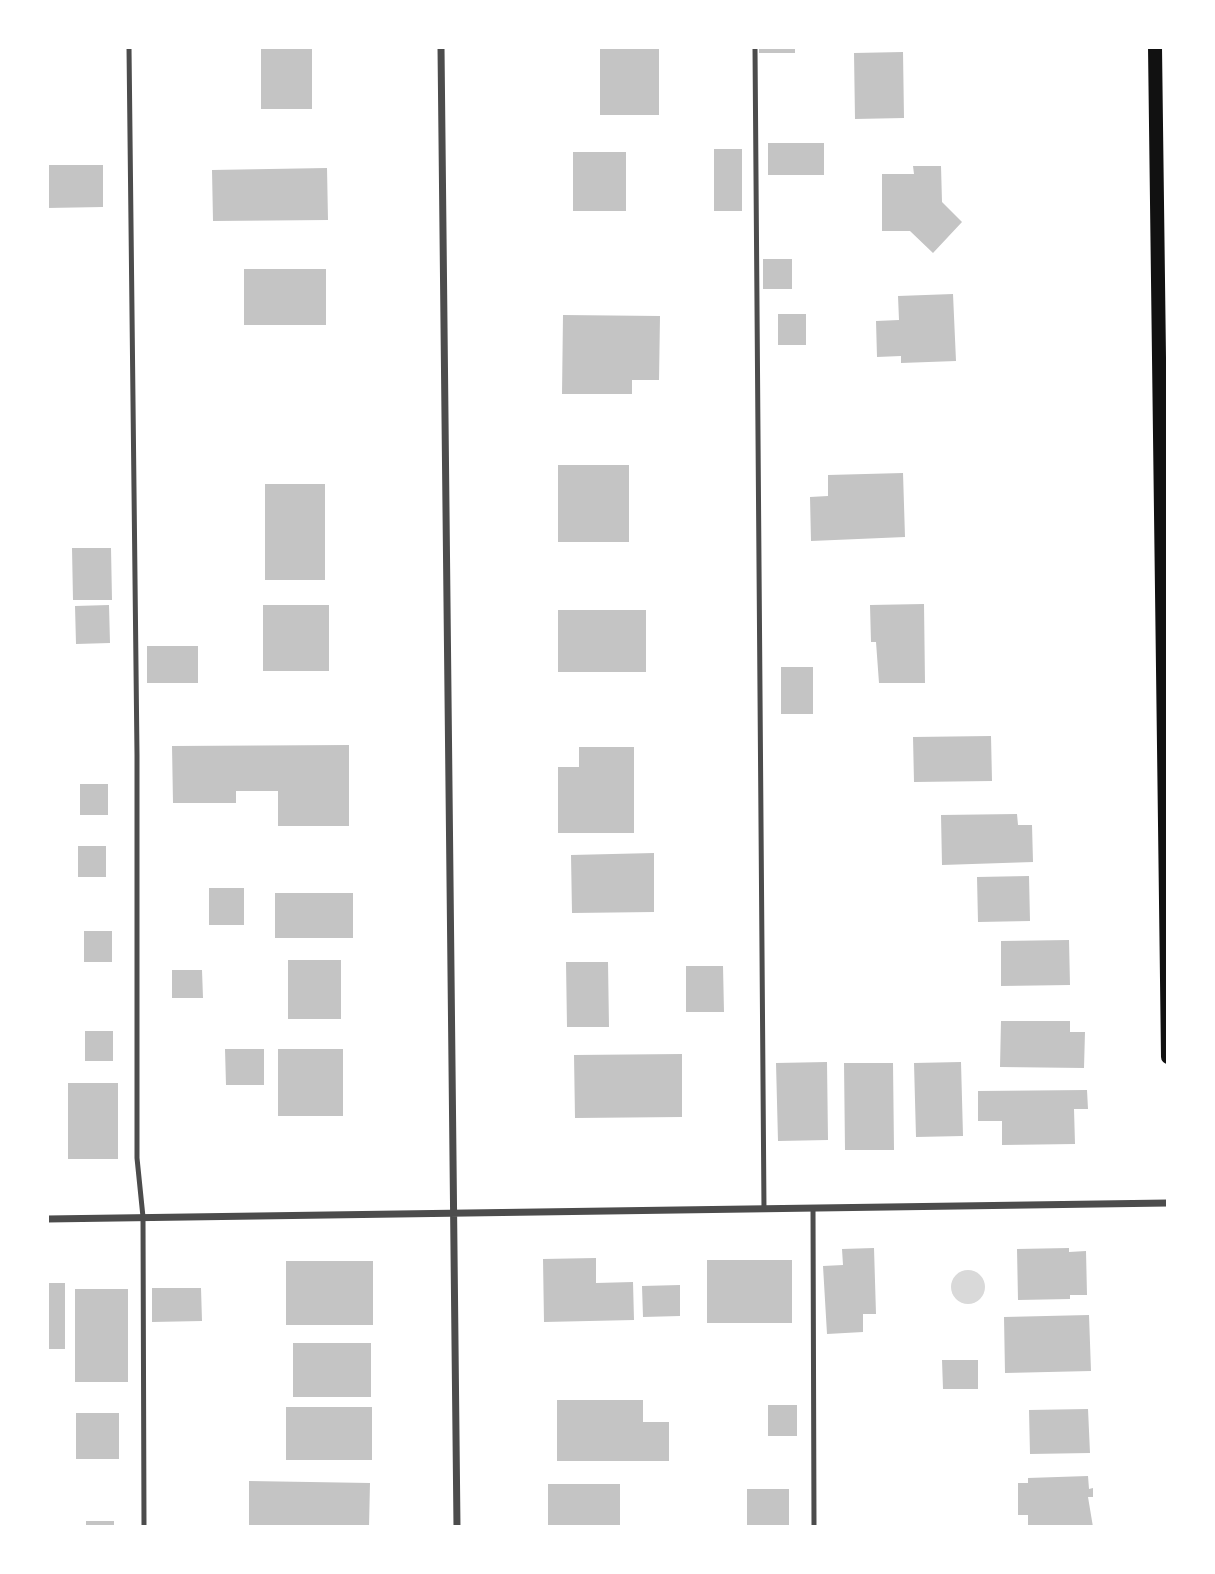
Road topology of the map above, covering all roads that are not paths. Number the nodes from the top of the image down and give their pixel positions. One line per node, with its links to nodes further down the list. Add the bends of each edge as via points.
1 (128, 47): 10 (lane, via 137,1158)
2 (441, 47): 9 (street)
3 (755, 47): 8 (lane)
4 (1155, 47): 5 (main road)
5 (1168, 1057)
6 (1168, 1203): 7 (street)
7 (813, 1208): 8 (street); 14 (lane)
8 (764, 1209): 9 (street)
9 (454, 1213): 10 (street); 13 (street)
10 (143, 1217): 11 (street); 12 (lane)
11 (47, 1219)
12 (144, 1527)
13 (457, 1527)
14 (814, 1527)

